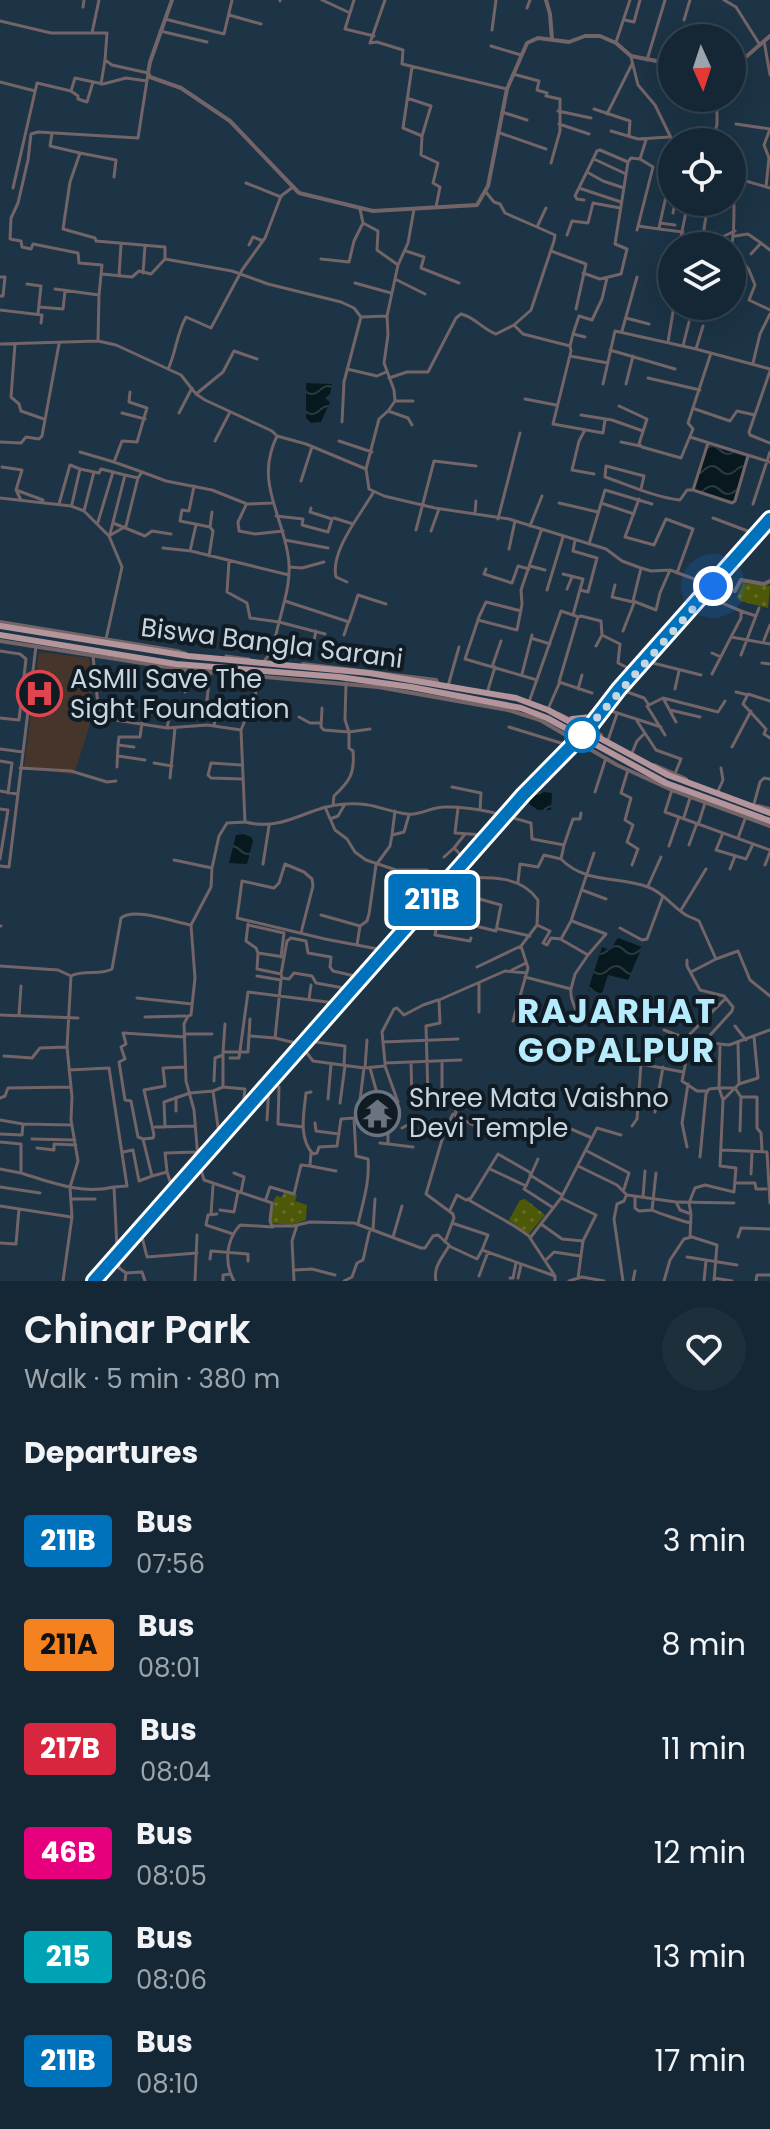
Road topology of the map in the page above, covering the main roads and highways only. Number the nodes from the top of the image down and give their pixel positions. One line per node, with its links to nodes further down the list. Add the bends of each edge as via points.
1 (770, 516): 2 (main road); 2 (main road)
2 (711, 585): 5 (main road); 7 (main road)
3 (0, 624): 7 (main road, Biswa Bangla Sarani, via 188,656 404,676 529,702)
4 (0, 635): 7 (main road, Biswa Bangla Sarani, via 176,664 360,680 486,700 535,712)
5 (591, 717): 6 (main road); 7 (main road)
6 (572, 719)
7 (580, 732): 8 (main road, Biswa Bangla Sarani); 9 (main road); 9 (main road); 10 (main road, Biswa Bangla Sarani, via 666,783)
8 (770, 811)
9 (505, 815): 11 (main road); 11 (main road)
10 (770, 824)
11 (447, 882): 12 (main road); 12 (main road)
12 (304, 1044): 13 (main road); 13 (main road)
13 (198, 1158): 14 (main road); 14 (main road)
14 (117, 1251): 15 (main road)
15 (92, 1281)

